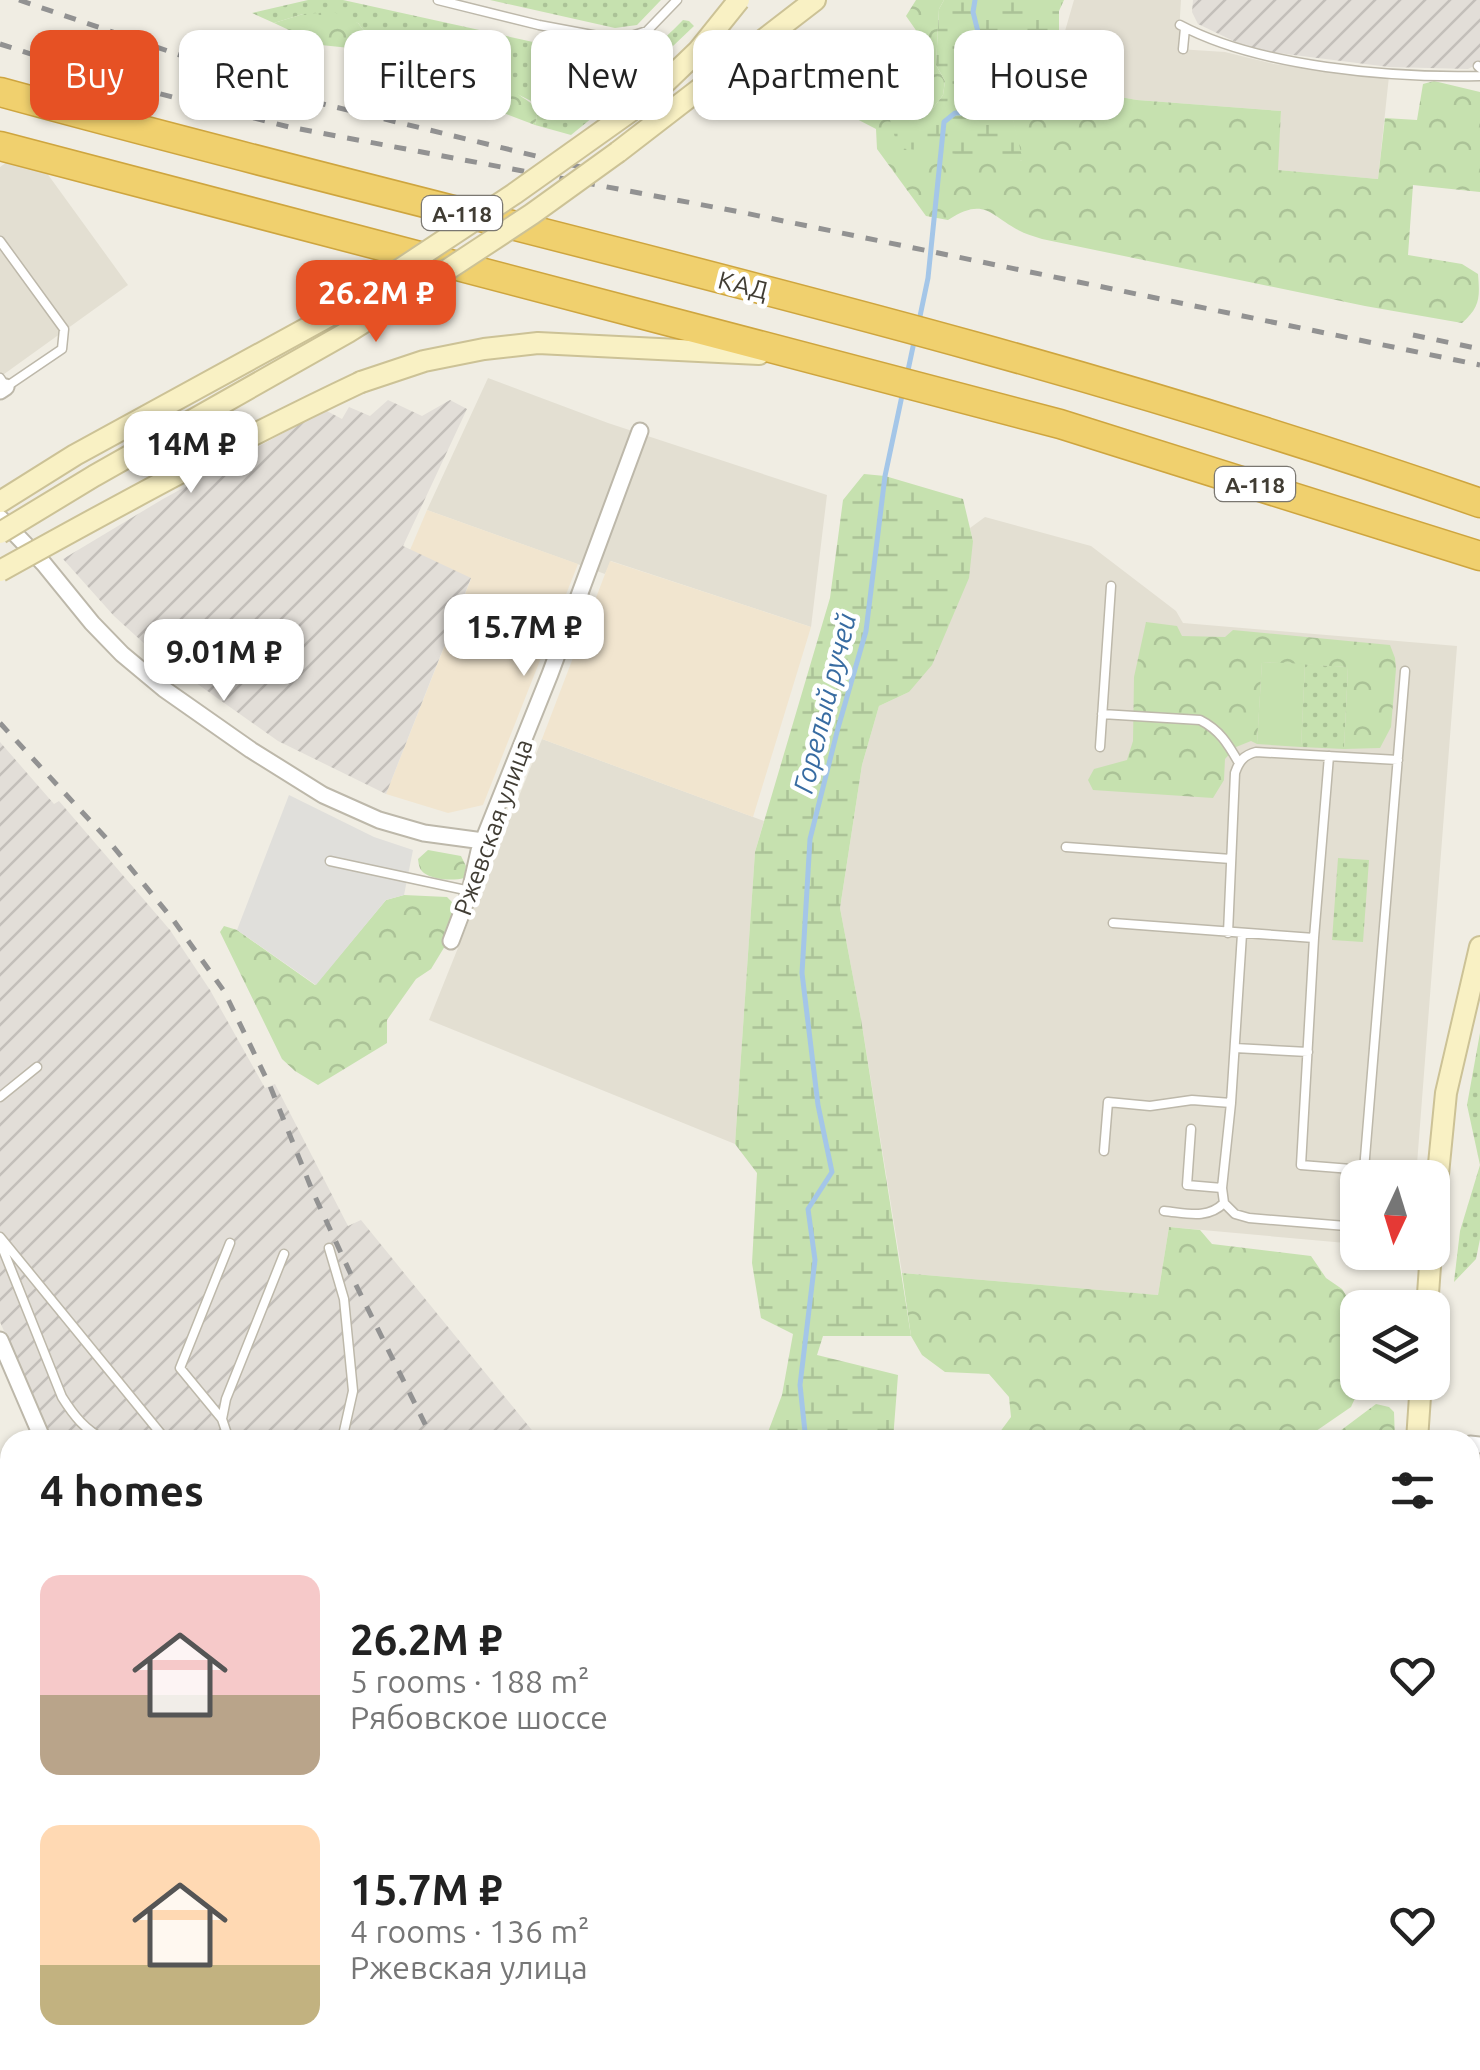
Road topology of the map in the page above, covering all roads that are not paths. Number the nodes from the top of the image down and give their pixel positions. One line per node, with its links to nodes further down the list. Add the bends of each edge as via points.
1 (438, 0): 2 (lane, via 618,40 648,31)
2 (677, 0)
3 (739, 0): 13 (main road, bridge, via 650,98 514,194 331,315)
4 (815, 0): 16 (main road, bridge, via 532,214 348,332)
5 (1183, 49): 6 (lane, via 1182,27 1242,50 1310,63)
6 (1480, 76)
7 (0, 92): 14 (highway, КАД / А-118, via 961,342)
8 (0, 146): 10 (highway, А-118)
9 (0, 241): 11 (lane, via 64,329 62,349)
10 (800, 356): 17 (highway, А-118, via 1164,455); 18 (main road, bridge, via 538,343 424,361 302,410)
11 (2, 385)
12 (640, 432): 26 (street, Ржевская улица)
13 (0, 502)
14 (1480, 502)
15 (0, 518): 26 (street, via 122,654 250,750 379,820)
16 (0, 533)
17 (1480, 556)
18 (0, 572)
19 (1111, 586): 21 (lane)
20 (1405, 670): 24 (lane)
21 (1102, 714): 22 (lane); 25 (lane, via 1200,720 1224,737)
22 (1100, 747)
23 (1329, 756): 24 (lane); 25 (lane, via 1256,752); 34 (lane)
24 (1398, 760): 44 (lane)
25 (1238, 763): 28 (lane)
26 (483, 841): 30 (street, Ржевская улица)
27 (1066, 848): 28 (lane)
28 (1231, 859): 32 (lane)
29 (330, 861): 30 (lane)
30 (470, 891): 35 (street, Ржевская улица)
31 (1114, 923): 32 (lane)
32 (1228, 933): 33 (lane)
33 (1242, 934): 34 (lane); 37 (lane)
34 (1314, 938): 38 (lane)
35 (452, 941)
36 (1480, 946): 45 (main road, via 1446,1093)
37 (1235, 1048): 38 (lane); 41 (lane)
38 (1308, 1052): 46 (lane, via 1301,1164)
39 (37, 1067): 40 (lane)
40 (0, 1097)
41 (1231, 1103): 43 (lane, via 1108,1102); 47 (lane)
42 (1191, 1129): 47 (lane, via 1187,1185)
43 (1104, 1151)
44 (1367, 1160)
45 (1440, 1160)
46 (1340, 1170)
47 (1222, 1188): 48 (lane)
48 (1224, 1203): 49 (lane, via 1205,1215); 50 (lane, via 1250,1218)
49 (1164, 1211)
50 (1340, 1226)
51 (0, 1240): 59 (lane, via 62,1397); 60 (lane)
52 (230, 1243): 57 (lane, via 180,1368)
53 (329, 1248): 62 (lane, via 344,1299 353,1391)
54 (284, 1254): 57 (lane)
55 (0, 1340): 58 (street)
56 (1420, 1400): 63 (main road)
57 (222, 1419): 61 (lane)
58 (39, 1430)
59 (88, 1430)
60 (158, 1430)
61 (226, 1430)
62 (344, 1430)
63 (1418, 1430)

